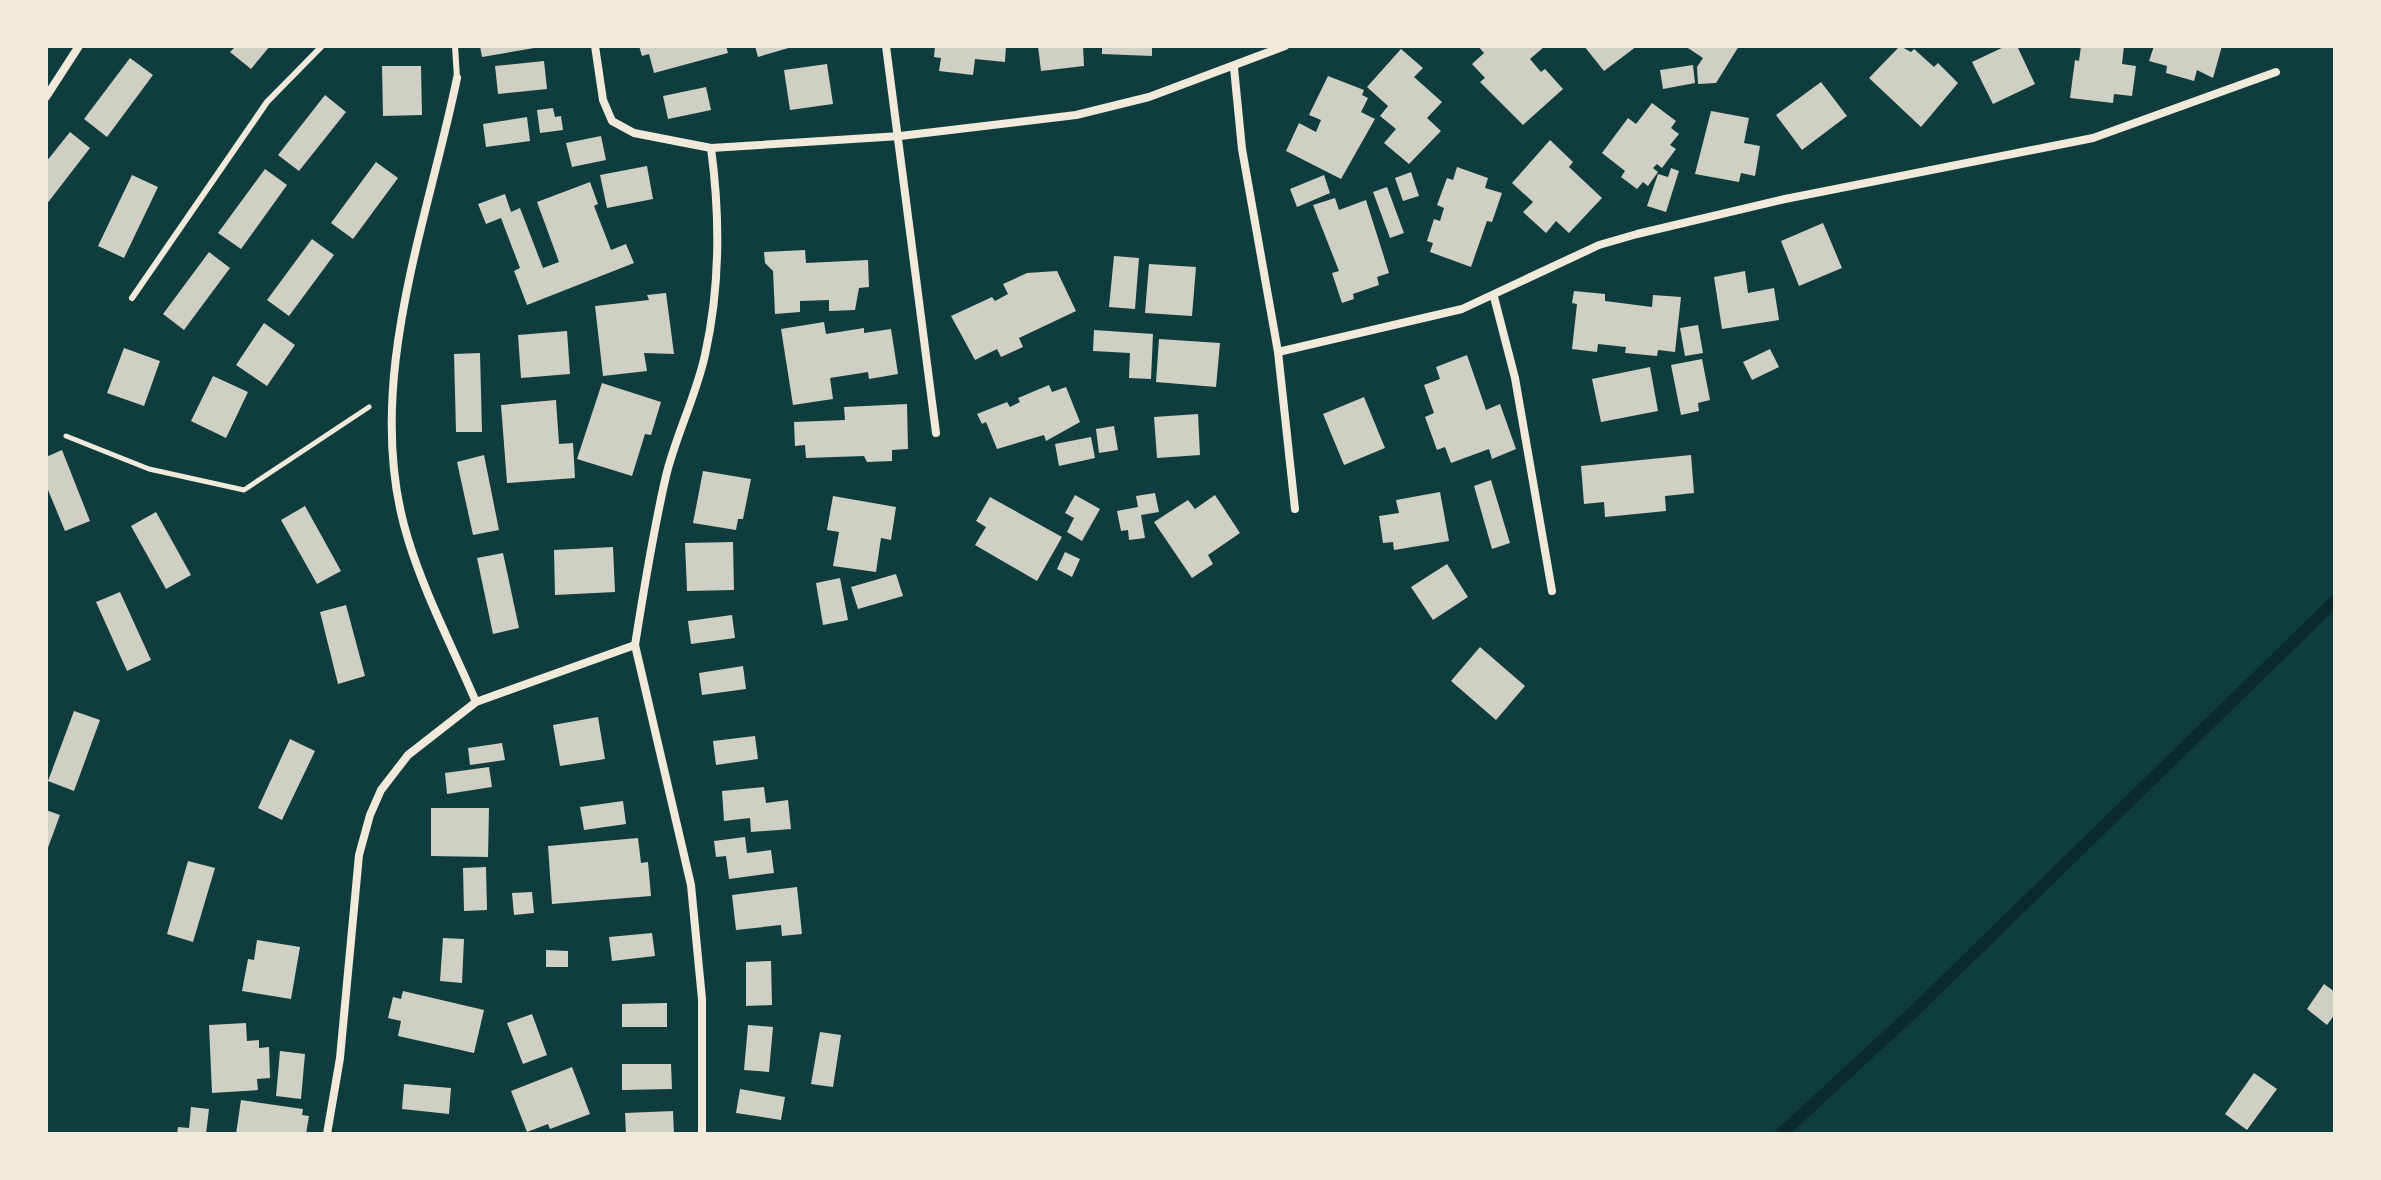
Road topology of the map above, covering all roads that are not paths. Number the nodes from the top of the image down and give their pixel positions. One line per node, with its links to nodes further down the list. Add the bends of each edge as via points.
1 (79, 46): 10 (street)
2 (322, 46): 14 (lane, via 267,102)
3 (455, 46): 9 (lane)
4 (595, 46): 12 (street, via 603,100 612,121 634,133)
5 (886, 46): 11 (street)
6 (1285, 46): 7 (street)
7 (1234, 68): 11 (street, via 1076,115); 15 (street, via 1242,149)
8 (2276, 72): 13 (street, via 2093,138 1637,234 1544,269)
9 (457, 78): 20 (street, via 402,320 393,391 395,469 407,538)
10 (46, 97)
11 (900, 136): 12 (street); 16 (street)
12 (711, 148): 19 (street, via 717,191 709,330 667,474)
13 (1494, 297): 15 (street, via 1401,325); 18 (street, via 1515,378)
14 (132, 298)
15 (1278, 352): 17 (street)
16 (936, 433)
17 (1295, 509)
18 (1552, 591)
19 (635, 645): 20 (street); 22 (street, via 691,885 702,999)
20 (476, 702): 21 (street, via 408,755 381,790 370,815 359,855 340,1058)
21 (327, 1134)
22 (702, 1134)

